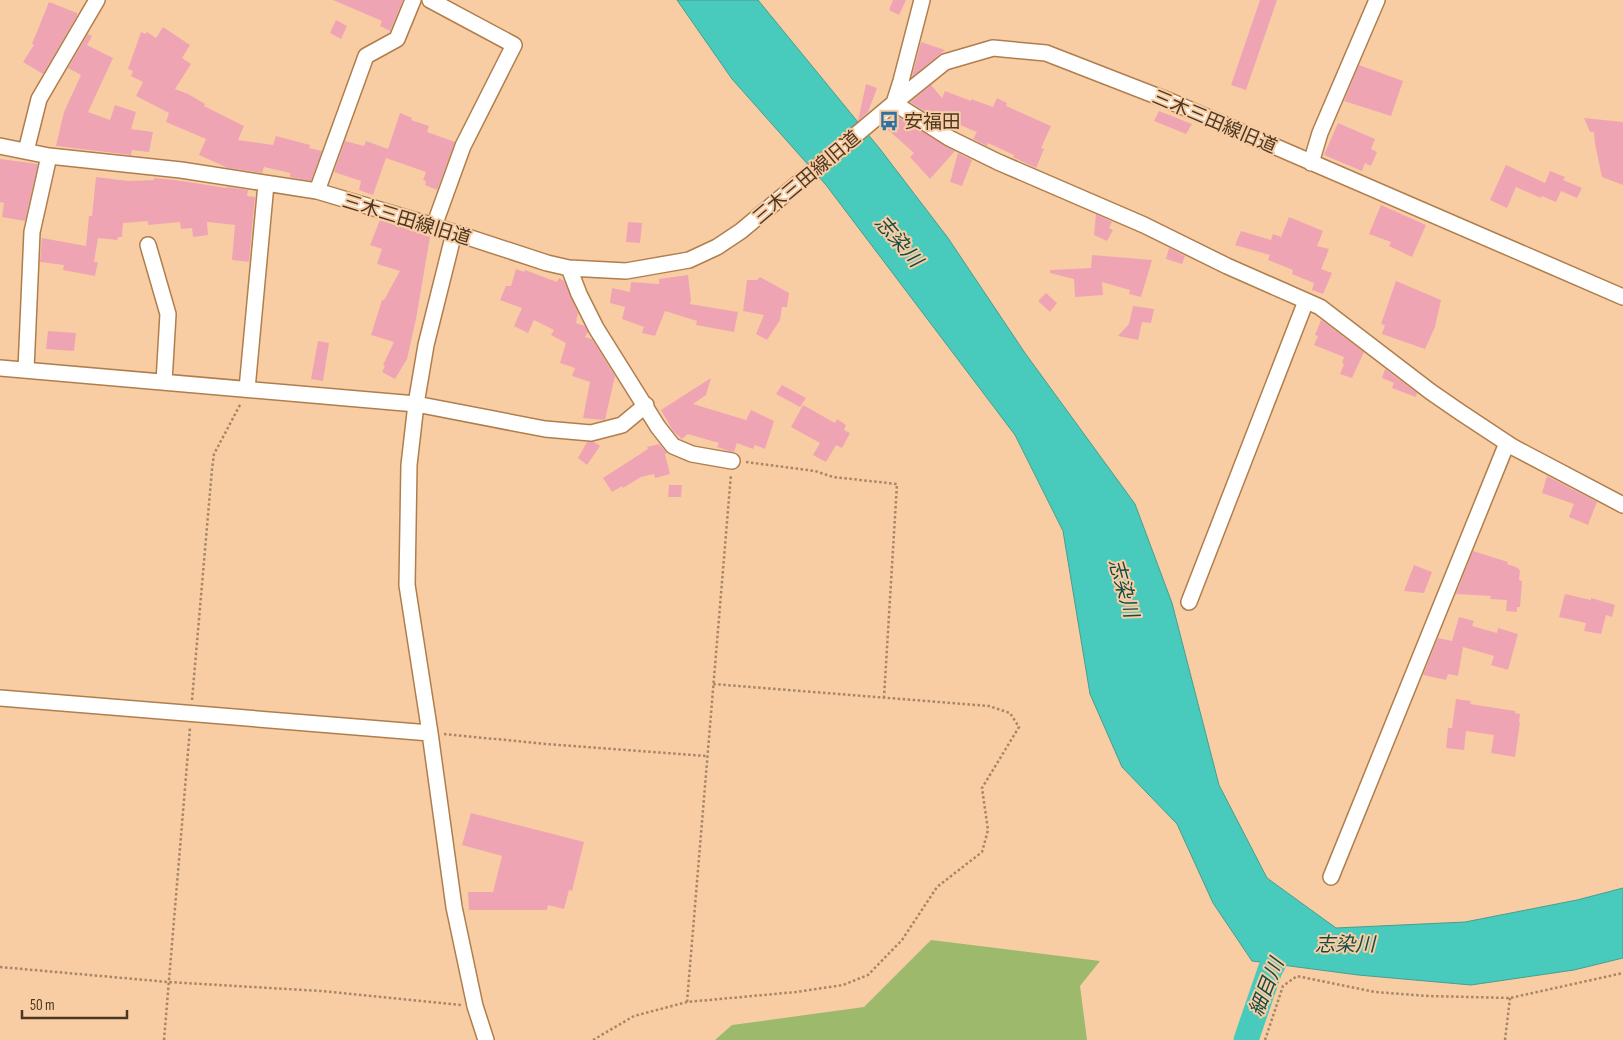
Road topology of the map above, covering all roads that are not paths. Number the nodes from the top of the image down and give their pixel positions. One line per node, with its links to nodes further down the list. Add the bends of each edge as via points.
1 (97, 0): 8 (street, via 39,99)
2 (413, 0): 12 (street, via 397,39 366,56)
3 (430, 0): 13 (street, via 514,45 462,146)
4 (922, 0): 6 (street)
5 (1377, 0): 10 (street, via 1320,133)
6 (894, 103): 10 (street, 三木三田線旧道, via 945,62 993,48 1046,53 1172,102); 16 (street, 三木三田線旧道, via 741,231 716,247 688,260 626,271); 18 (street, via 949,138 998,162 1144,225)
7 (0, 146): 8 (street, 三木三田線旧道)
8 (26, 151): 9 (street, 三木三田線旧道)
9 (49, 156): 11 (street, 三木三田線旧道, via 181,170); 20 (street, via 32,232)
10 (1311, 163): 17 (street, 三木三田線旧道)
11 (266, 184): 12 (street, 三木三田線旧道); 22 (street)
12 (317, 192): 13 (street, 三木三田線旧道)
13 (434, 226): 14 (street, 三木三田線旧道)
14 (454, 233): 16 (street, 三木三田線旧道); 23 (street, via 426,345)
15 (148, 245): 21 (street, via 168,314)
16 (569, 268): 24 (street, via 596,328)
17 (1623, 297)
18 (1306, 302): 25 (street, via 1320,307 1431,392); 28 (street)
19 (0, 368): 20 (street)
20 (26, 370): 21 (street)
21 (164, 382): 22 (street)
22 (247, 389): 23 (street)
23 (416, 404): 24 (street, via 546,430 591,433 622,426); 30 (street, via 409,466 407,585)
24 (646, 405): 26 (street, via 673,446 692,454)
25 (1508, 442): 27 (street); 31 (street)
26 (732, 460)
27 (1623, 504)
28 (1189, 602)
29 (0, 698): 30 (street)
30 (430, 733): 32 (street, via 454,907 475,1006)
31 (1331, 877)
32 (486, 1040)

